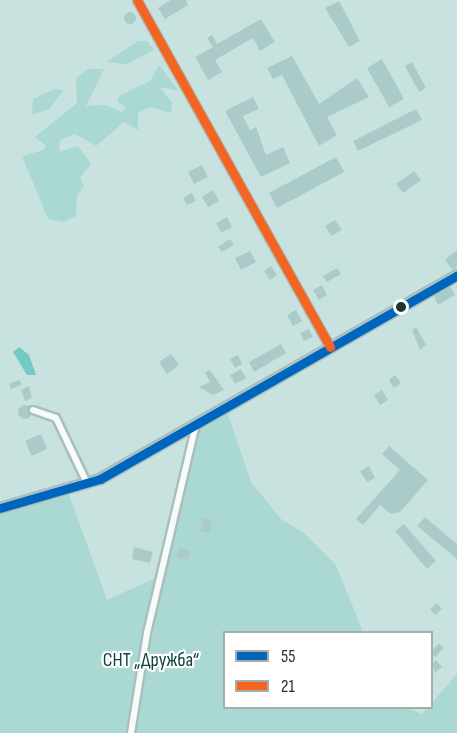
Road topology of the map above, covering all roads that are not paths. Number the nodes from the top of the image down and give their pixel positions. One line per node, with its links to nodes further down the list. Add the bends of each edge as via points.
1 (137, 0): 3 (street)
2 (457, 275): 3 (main road)
3 (330, 347): 5 (main road)
4 (33, 410): 6 (street, via 56,418)
5 (196, 423): 6 (main road); 8 (street, via 147,633)
6 (87, 483): 7 (main road)
7 (0, 508)
8 (131, 733)

